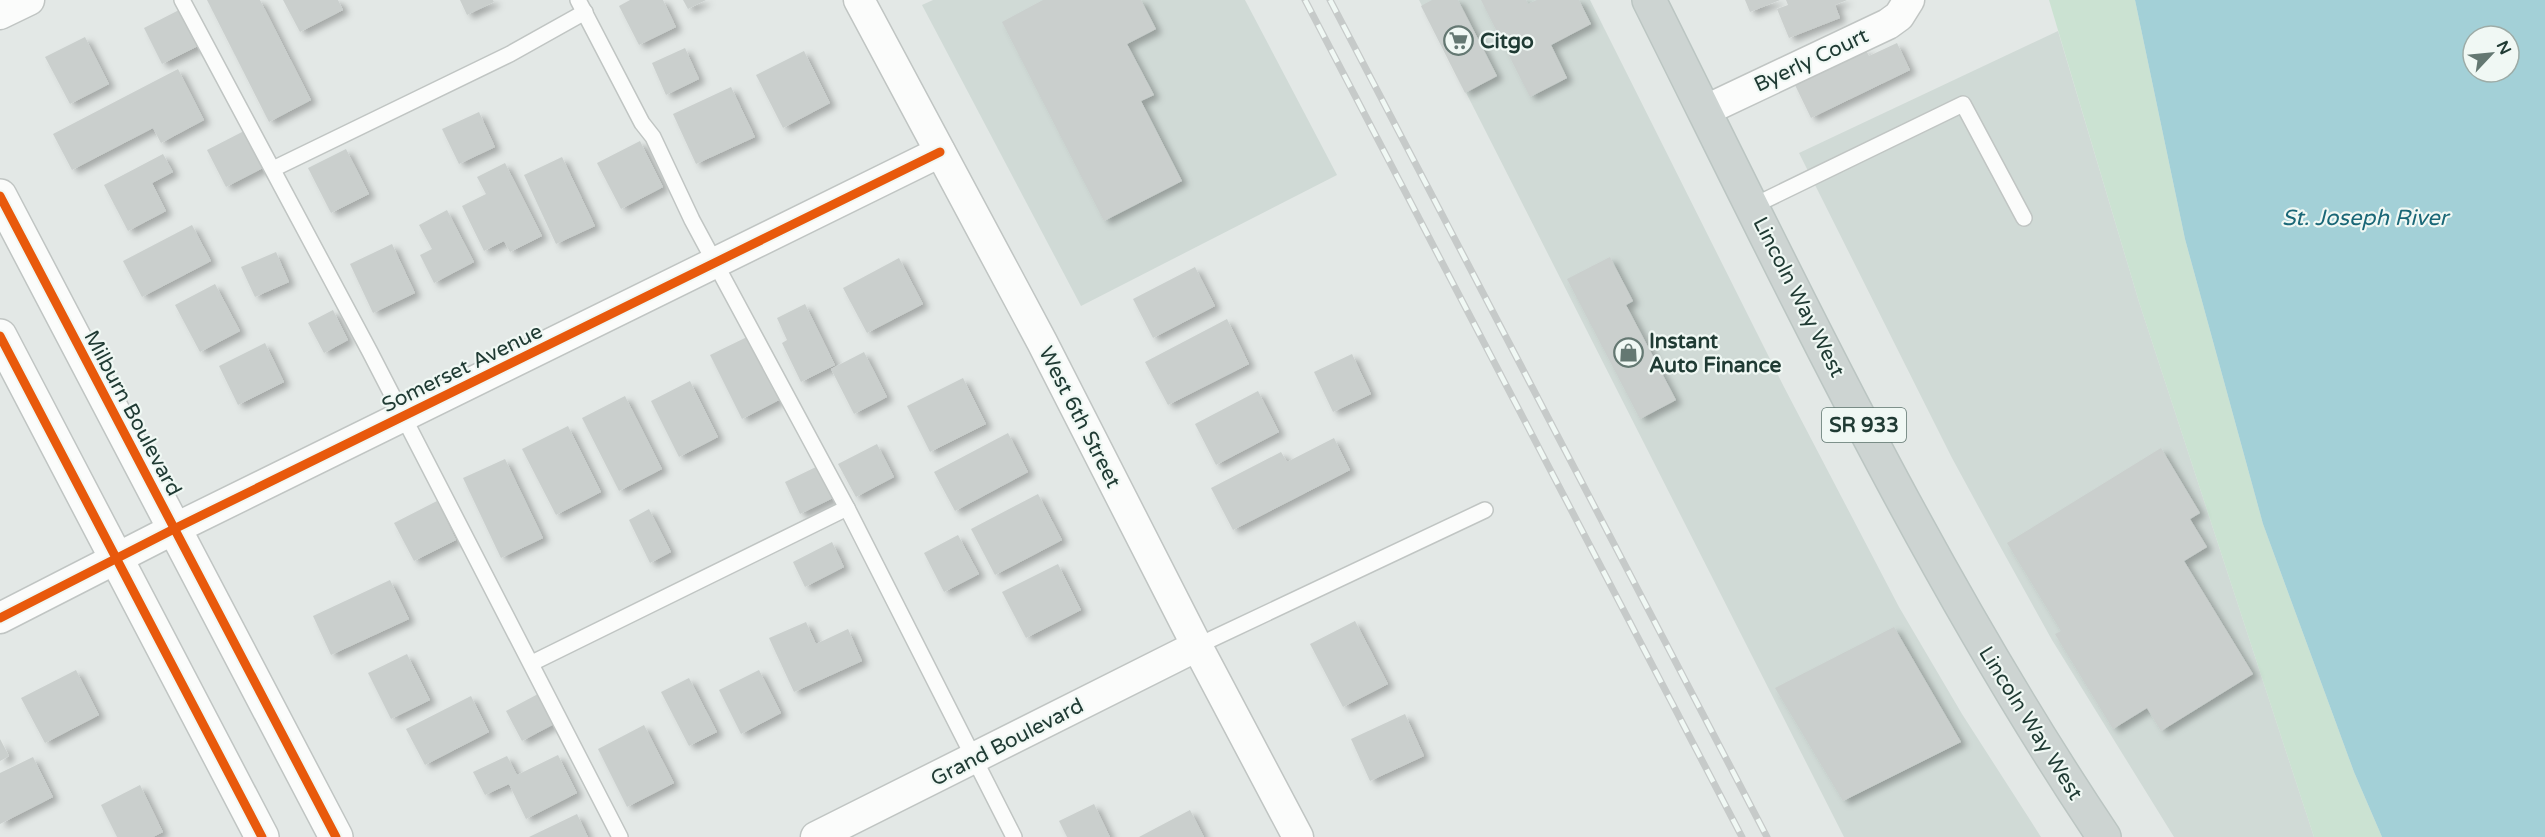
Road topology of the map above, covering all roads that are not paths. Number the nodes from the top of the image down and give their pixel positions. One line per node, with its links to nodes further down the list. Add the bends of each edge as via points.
1 (29, 0): 7 (street)
2 (182, 0): 10 (lane)
3 (859, 0): 9 (street, West 6th Street)
4 (1648, 0): 8 (main road, Lincoln Way West / SR 933)
5 (1909, 0): 8 (street, Byerly Court, via 1899,16 1888,24)
6 (581, 6): 10 (lane, via 510,54); 14 (lane)
7 (0, 14)
8 (1704, 111): 12 (main road, Lincoln Way West / SR 933)
9 (940, 152): 14 (street, Somerset Avenue); 22 (street, West 6th Street)
10 (273, 170): 16 (lane)
11 (0, 196): 19 (street, Milburn Boulevard)
12 (1753, 206): 13 (lane, via 1963,104); 31 (main road, Lincoln Way West / SR 933, via 1918,531 2037,735)
13 (2024, 218)
14 (717, 263): 16 (street, Somerset Avenue); 17 (lane)
15 (0, 336): 20 (street)
16 (402, 417): 19 (street, Somerset Avenue); 23 (lane)
17 (847, 508): 23 (lane); 24 (lane)
18 (1485, 510): 22 (lane)
19 (174, 529): 20 (street, Somerset Avenue); 26 (street, Milburn Boulevard)
20 (116, 559): 21 (street, Somerset Avenue); 25 (street)
21 (0, 618)
22 (1197, 646): 24 (street, Grand Boulevard); 30 (street, West 6th Street)
23 (532, 663): 27 (lane)
24 (974, 759): 28 (street, Grand Boulevard); 29 (lane)
25 (262, 837)
26 (336, 837)
27 (620, 837)
28 (816, 837)
29 (1014, 837)
30 (1298, 837)
31 (2104, 837)

